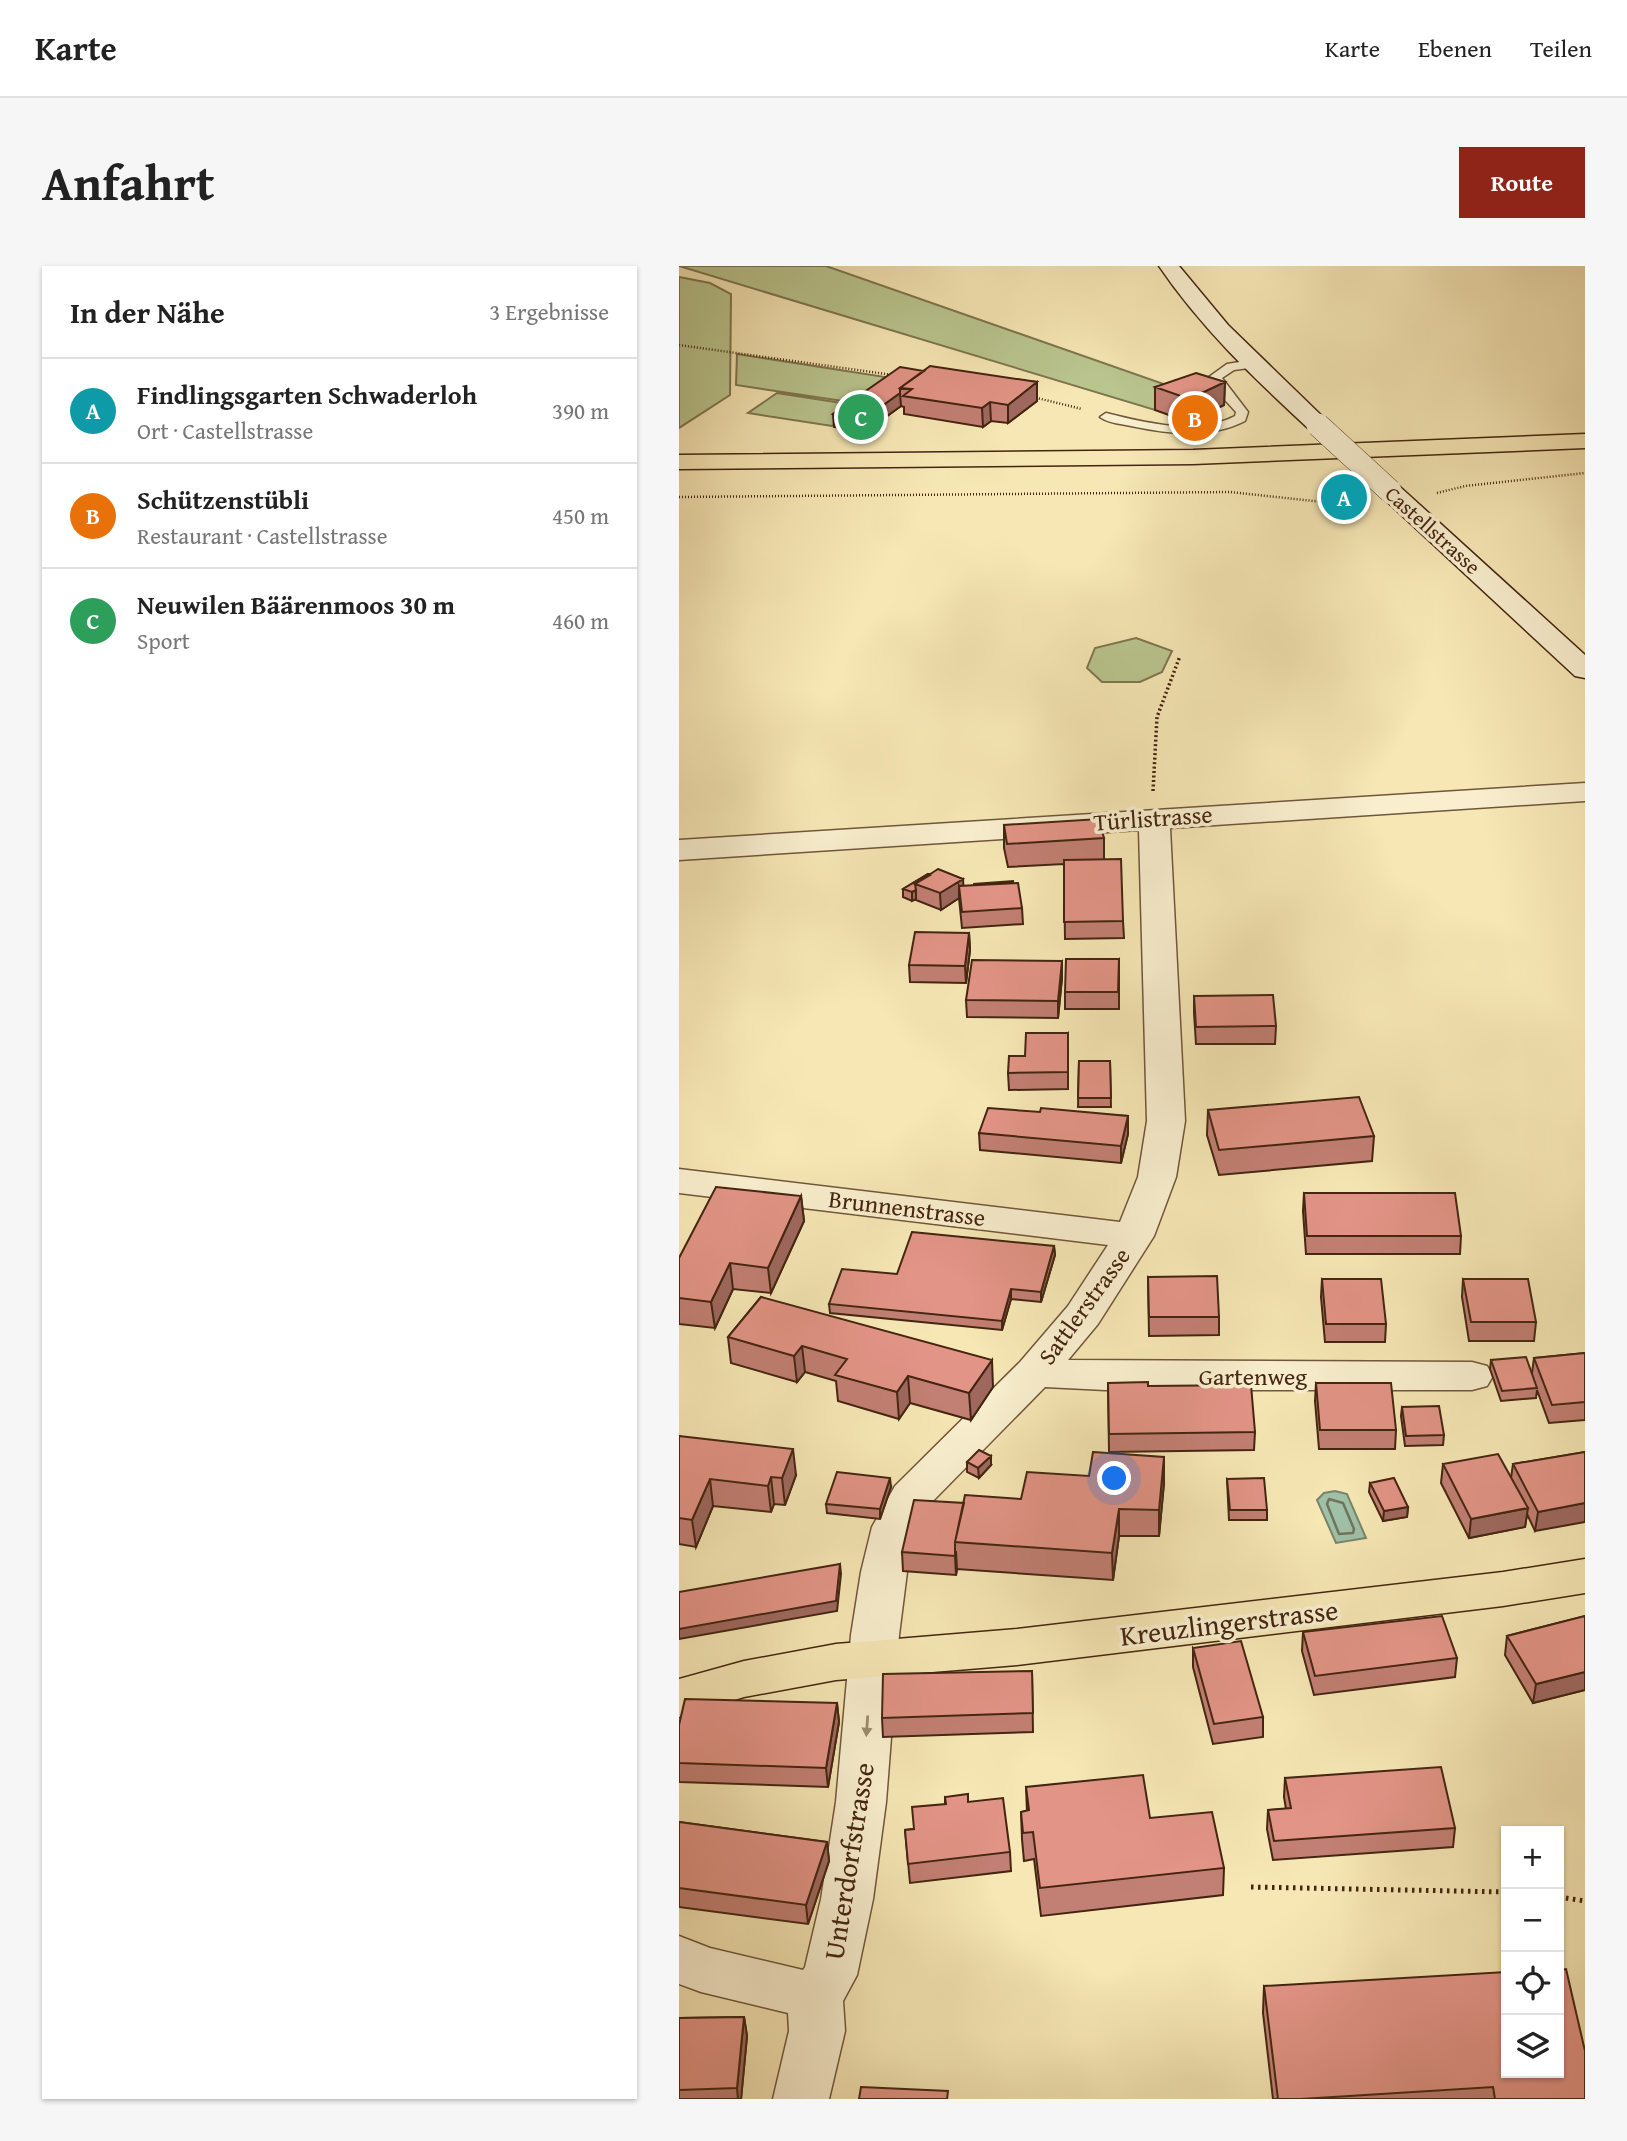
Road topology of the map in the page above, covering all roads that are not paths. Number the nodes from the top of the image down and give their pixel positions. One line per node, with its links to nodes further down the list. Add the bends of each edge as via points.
1 (1169, 266): 2 (street, Castellstrasse, via 1198,306)
2 (1252, 364): 3 (lane, via 1231,367 1215,377 1242,412 1233,423 1174,428); 8 (street, Castellstrasse, bridge)
3 (1106, 417)
4 (1585, 440): 6 (main road, via 1193,457)
5 (1585, 453): 7 (main road, via 1192,470)
6 (679, 462)
7 (679, 474)
8 (1585, 670)
9 (1585, 792): 10 (street, Türlistrasse)
10 (1154, 818): 11 (street, Türlistrasse); 13 (street, Sattlerstrasse, via 1166,1121 1157,1177)
11 (679, 850)
12 (679, 1181): 13 (street, Brunnenstrasse)
13 (1134, 1236): 14 (street, Sattlerstrasse, via 1083,1315)
14 (1035, 1372): 15 (street, Gartenweg); 17 (street, Sattlerstrasse, via 903,1509 884,1572)
15 (1472, 1376)
16 (1585, 1576): 17 (main road, Kreuzlingerstrasse, via 1503,1590 1017,1647)
17 (872, 1658): 18 (main road, Kreuzlingerstrasse, via 793,1668); 20 (street, Unterdorfstrasse, one-way to 20, via 861,1802 847,1899 830,1975)
18 (679, 1698)
19 (679, 1959): 20 (street, via 701,1969)
20 (815, 1996): 21 (street, via 817,2031)
21 (801, 2099)

